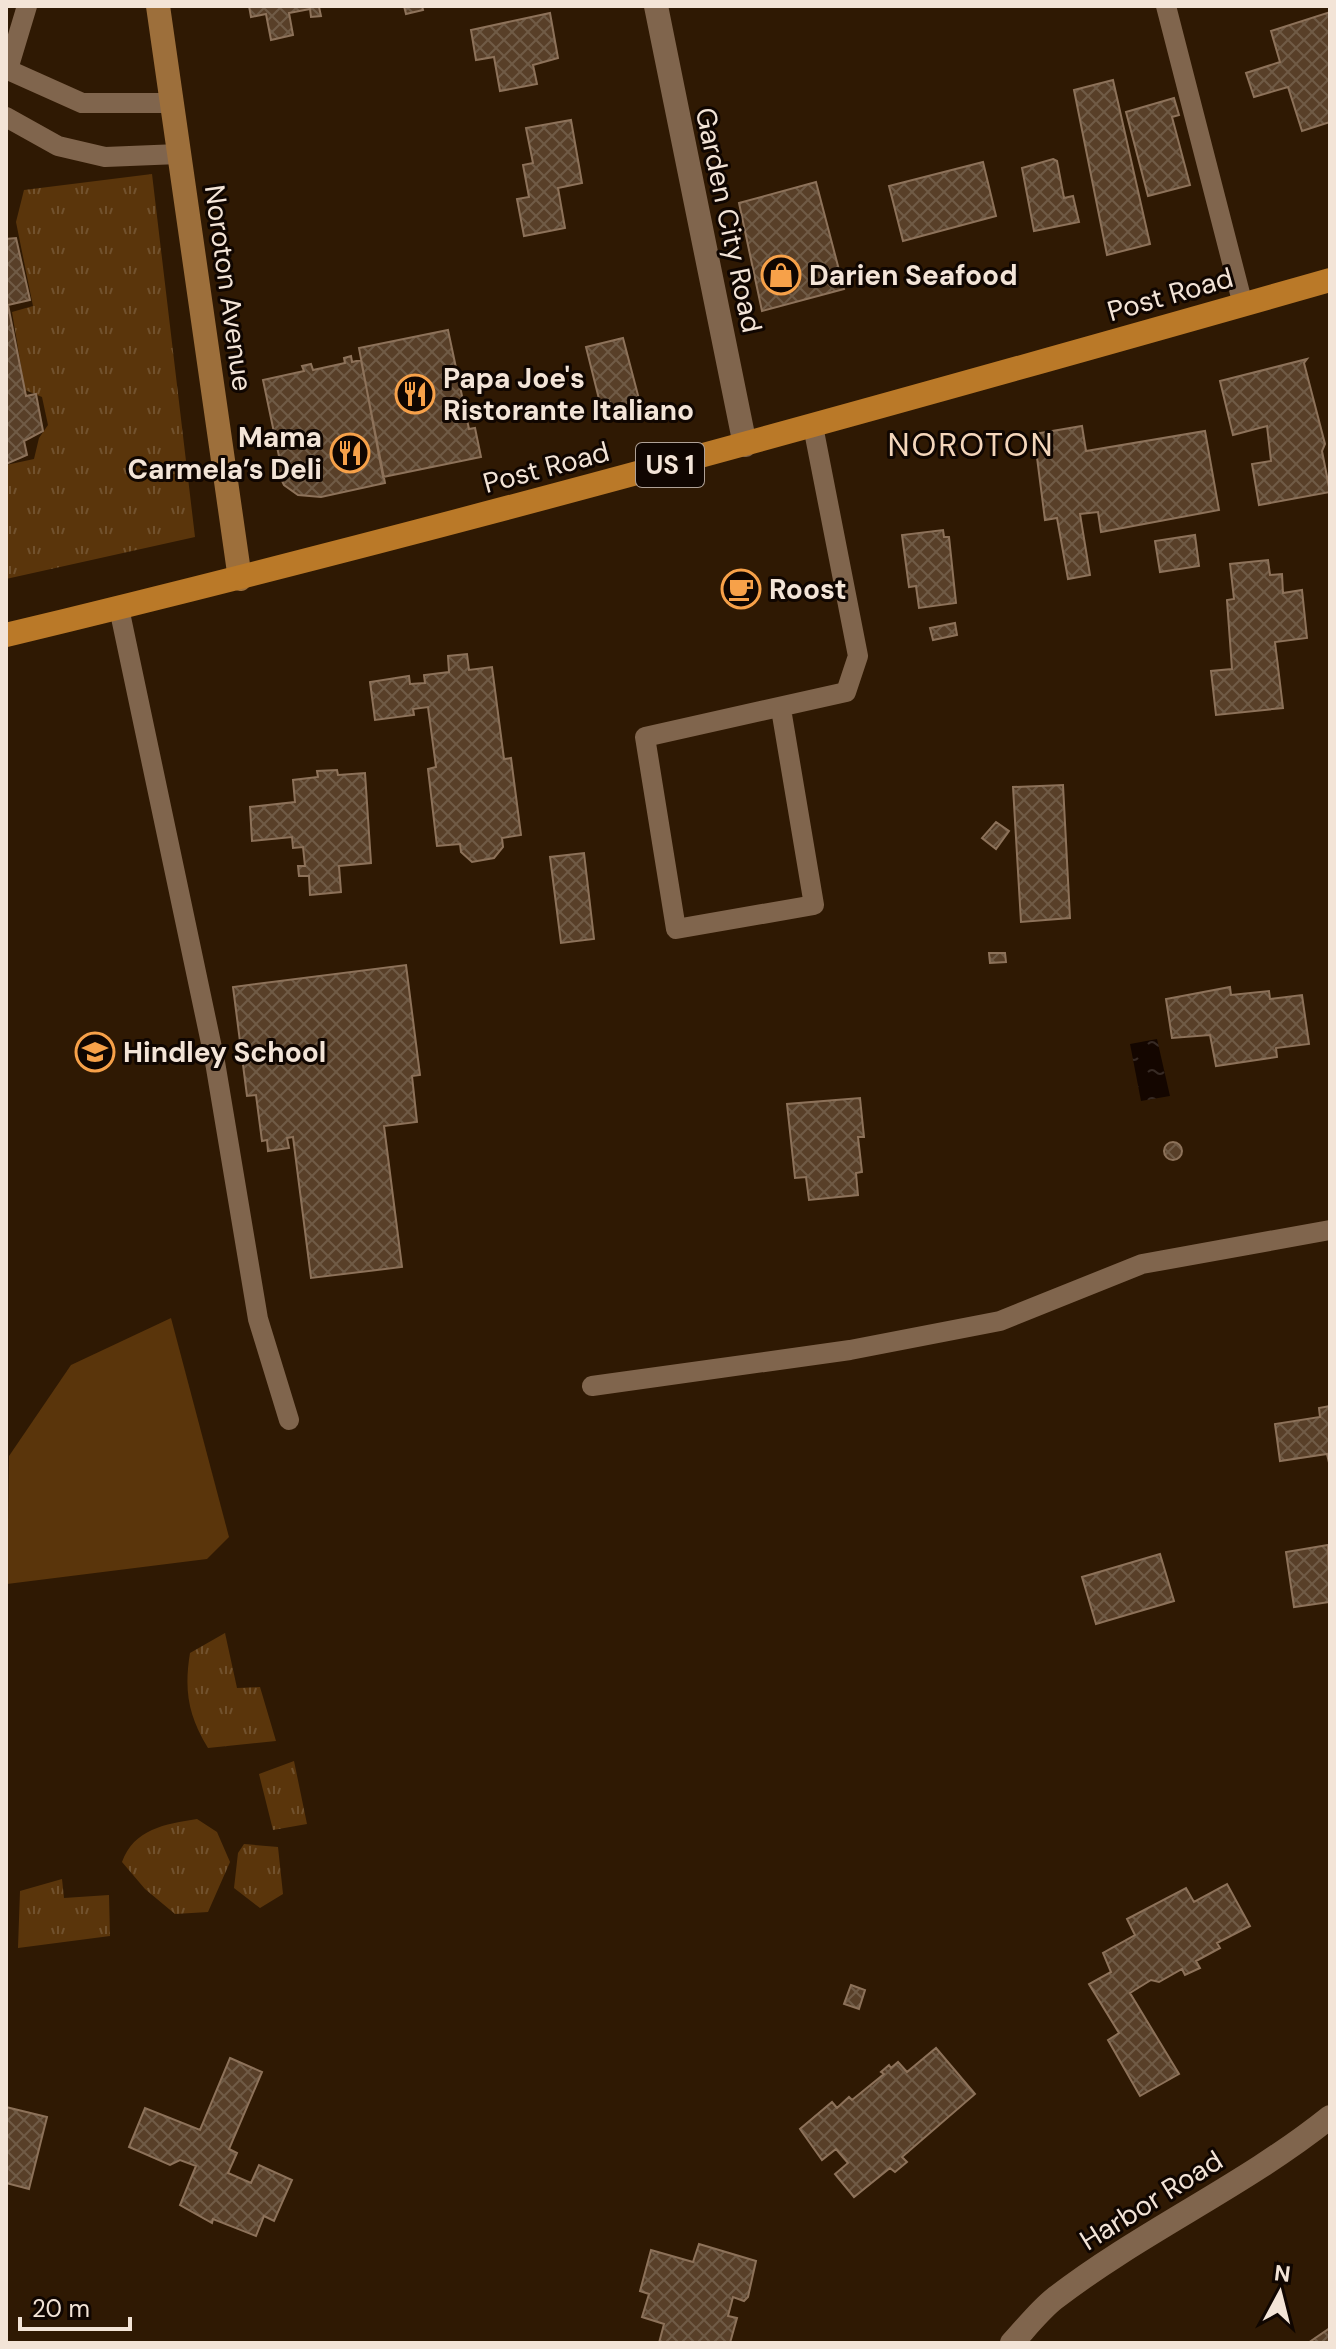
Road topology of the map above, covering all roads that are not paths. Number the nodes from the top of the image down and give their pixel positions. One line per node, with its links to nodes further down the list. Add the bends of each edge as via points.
1 (27, 6): 5 (lane)
2 (158, 6): 6 (main road, Noroton Avenue)
3 (656, 6): 12 (street, Garden City Road)
4 (1166, 6): 10 (lane)
5 (7, 69): 6 (lane, via 82,103)
6 (172, 103): 8 (main road, Noroton Avenue)
7 (6, 117): 8 (lane, via 58,146 105,157)
8 (179, 154): 13 (main road, Noroton Avenue)
9 (1330, 280): 10 (main road, Post Road / US 1)
10 (1243, 305): 11 (main road, Post Road / US 1)
11 (813, 426): 12 (main road, Post Road / US 1); 16 (lane, via 858,656 846,692)
12 (745, 445): 13 (main road, Post Road / US 1)
13 (240, 579): 14 (main road, Post Road / US 1)
14 (119, 608): 15 (main road, Post Road / US 1); 19 (lane, via 215,1062 258,1319)
15 (6, 635)
16 (781, 709): 16 (lane, via 645,737 676,929 814,905)
17 (1330, 1230): 18 (lane, via 1142,1264 1000,1321 850,1350)
18 (592, 1386)
19 (289, 1420)
20 (1330, 2117): 21 (street, Harbor Road, via 1282,2155 1153,2230 1065,2292)
21 (1012, 2343)

